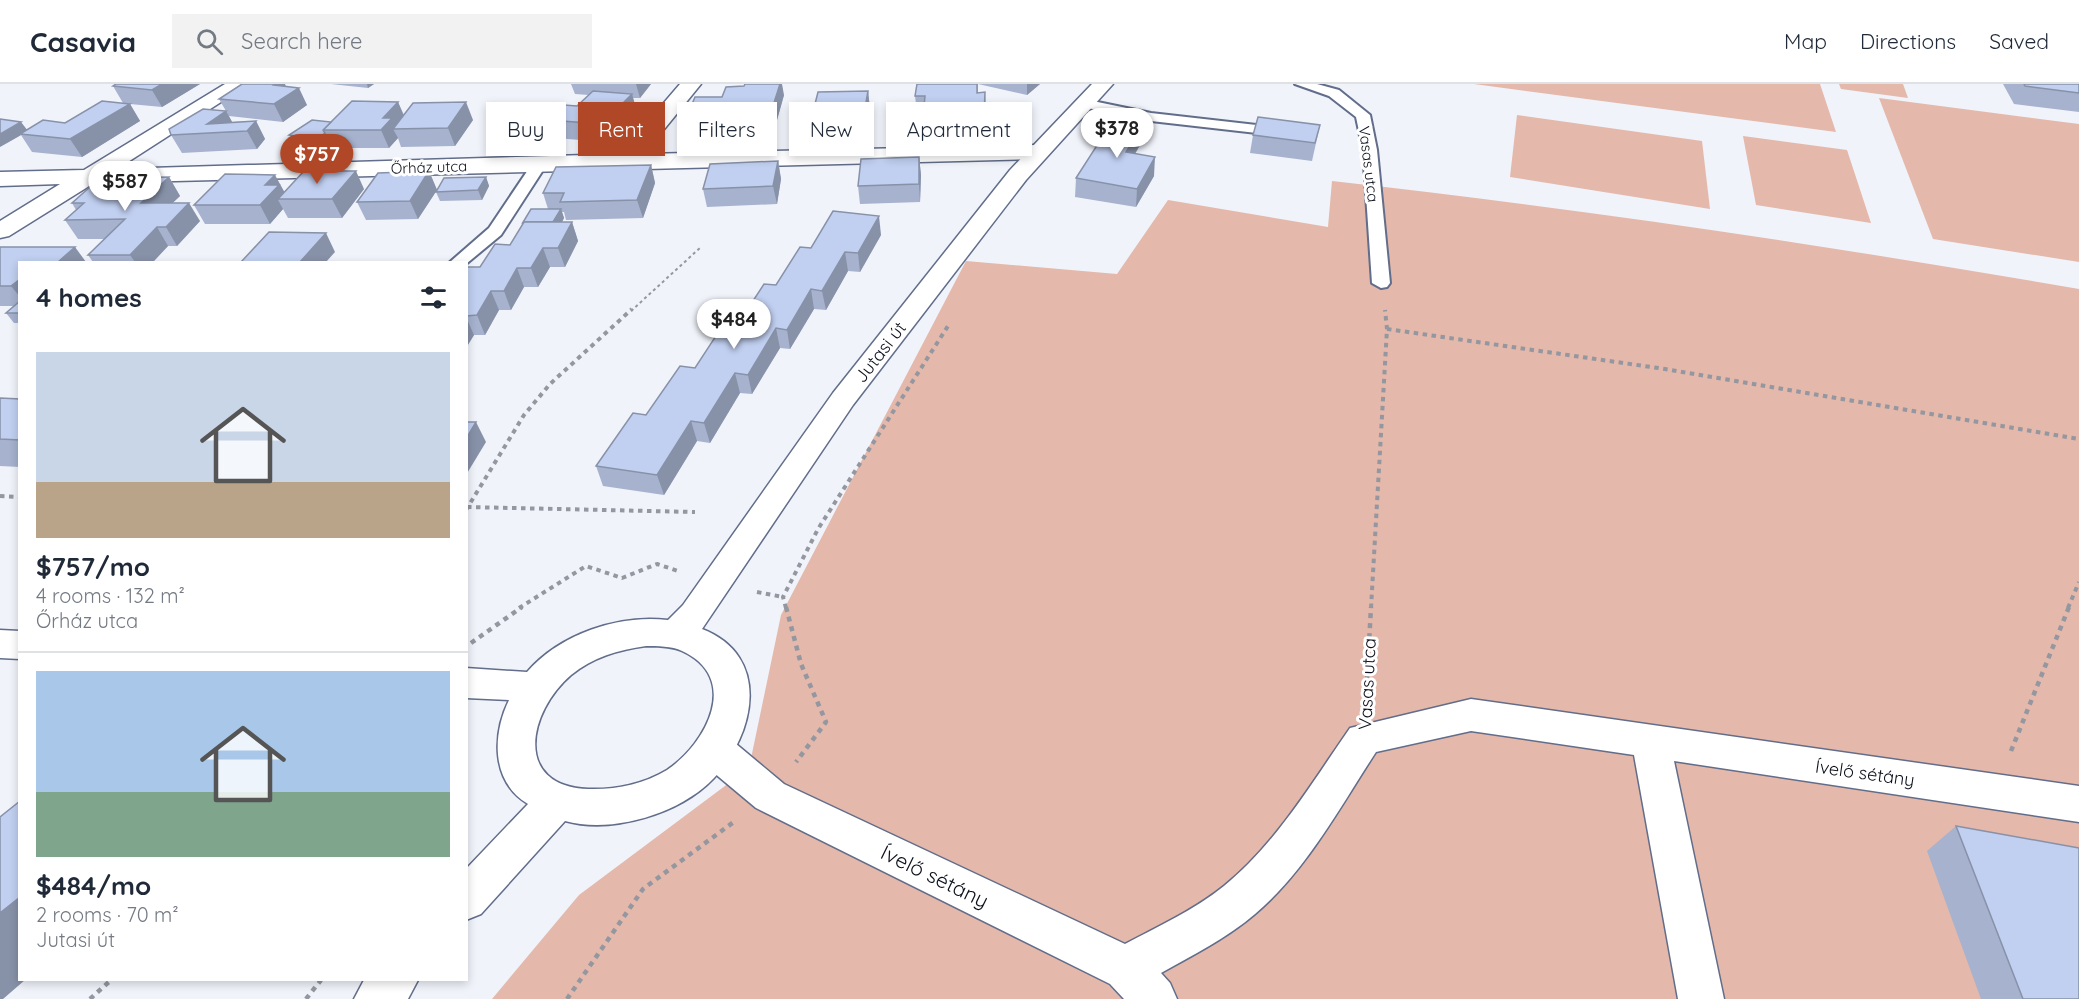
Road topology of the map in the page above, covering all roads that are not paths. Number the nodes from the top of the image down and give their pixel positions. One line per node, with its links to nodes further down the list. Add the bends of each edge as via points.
1 (239, 84): 10 (street)
2 (691, 84): 8 (street)
3 (1103, 84): 5 (street, Jutasi út)
4 (1302, 84): 14 (lane, Vasas utca, via 1334,93 1363,115 1370,150)
5 (1083, 103): 6 (lane, via 1151,117); 7 (street, Jutasi út)
6 (1304, 135)
7 (1038, 152): 8 (street, Őrház utca); 15 (street, Jutasi út, via 843,399 695,614)
8 (626, 161): 9 (street, Őrház utca)
9 (539, 164): 10 (street, Őrház utca); 13 (lane, via 494,235)
10 (88, 177): 11 (street, Őrház utca); 12 (street)
11 (0, 179)
12 (0, 231)
13 (460, 261)
14 (1381, 283)
15 (676, 634): 17 (street, via 616,636 557,665); 20 (street, via 717,656 729,676 734,699 729,724)
16 (468, 683): 17 (street)
17 (535, 687): 21 (street, via 520,713 513,739 518,765 533,786)
18 (1364, 739): 19 (street, Ívelő sétány, via 1471,715); 24 (street, Vasas utca, via 1317,808 1253,887 1215,916)
19 (1652, 741): 22 (street, Ívelő sétány); 28 (street)
20 (714, 750): 21 (street, via 683,780 642,801 597,808); 24 (street, Ívelő sétány, via 770,796)
21 (557, 801): 23 (street)
22 (2079, 804)
23 (468, 898)
24 (1126, 968): 27 (street, Ívelő sétány)
25 (394, 981): 26 (street)
26 (377, 999)
27 (1155, 999)
28 (1701, 999)

